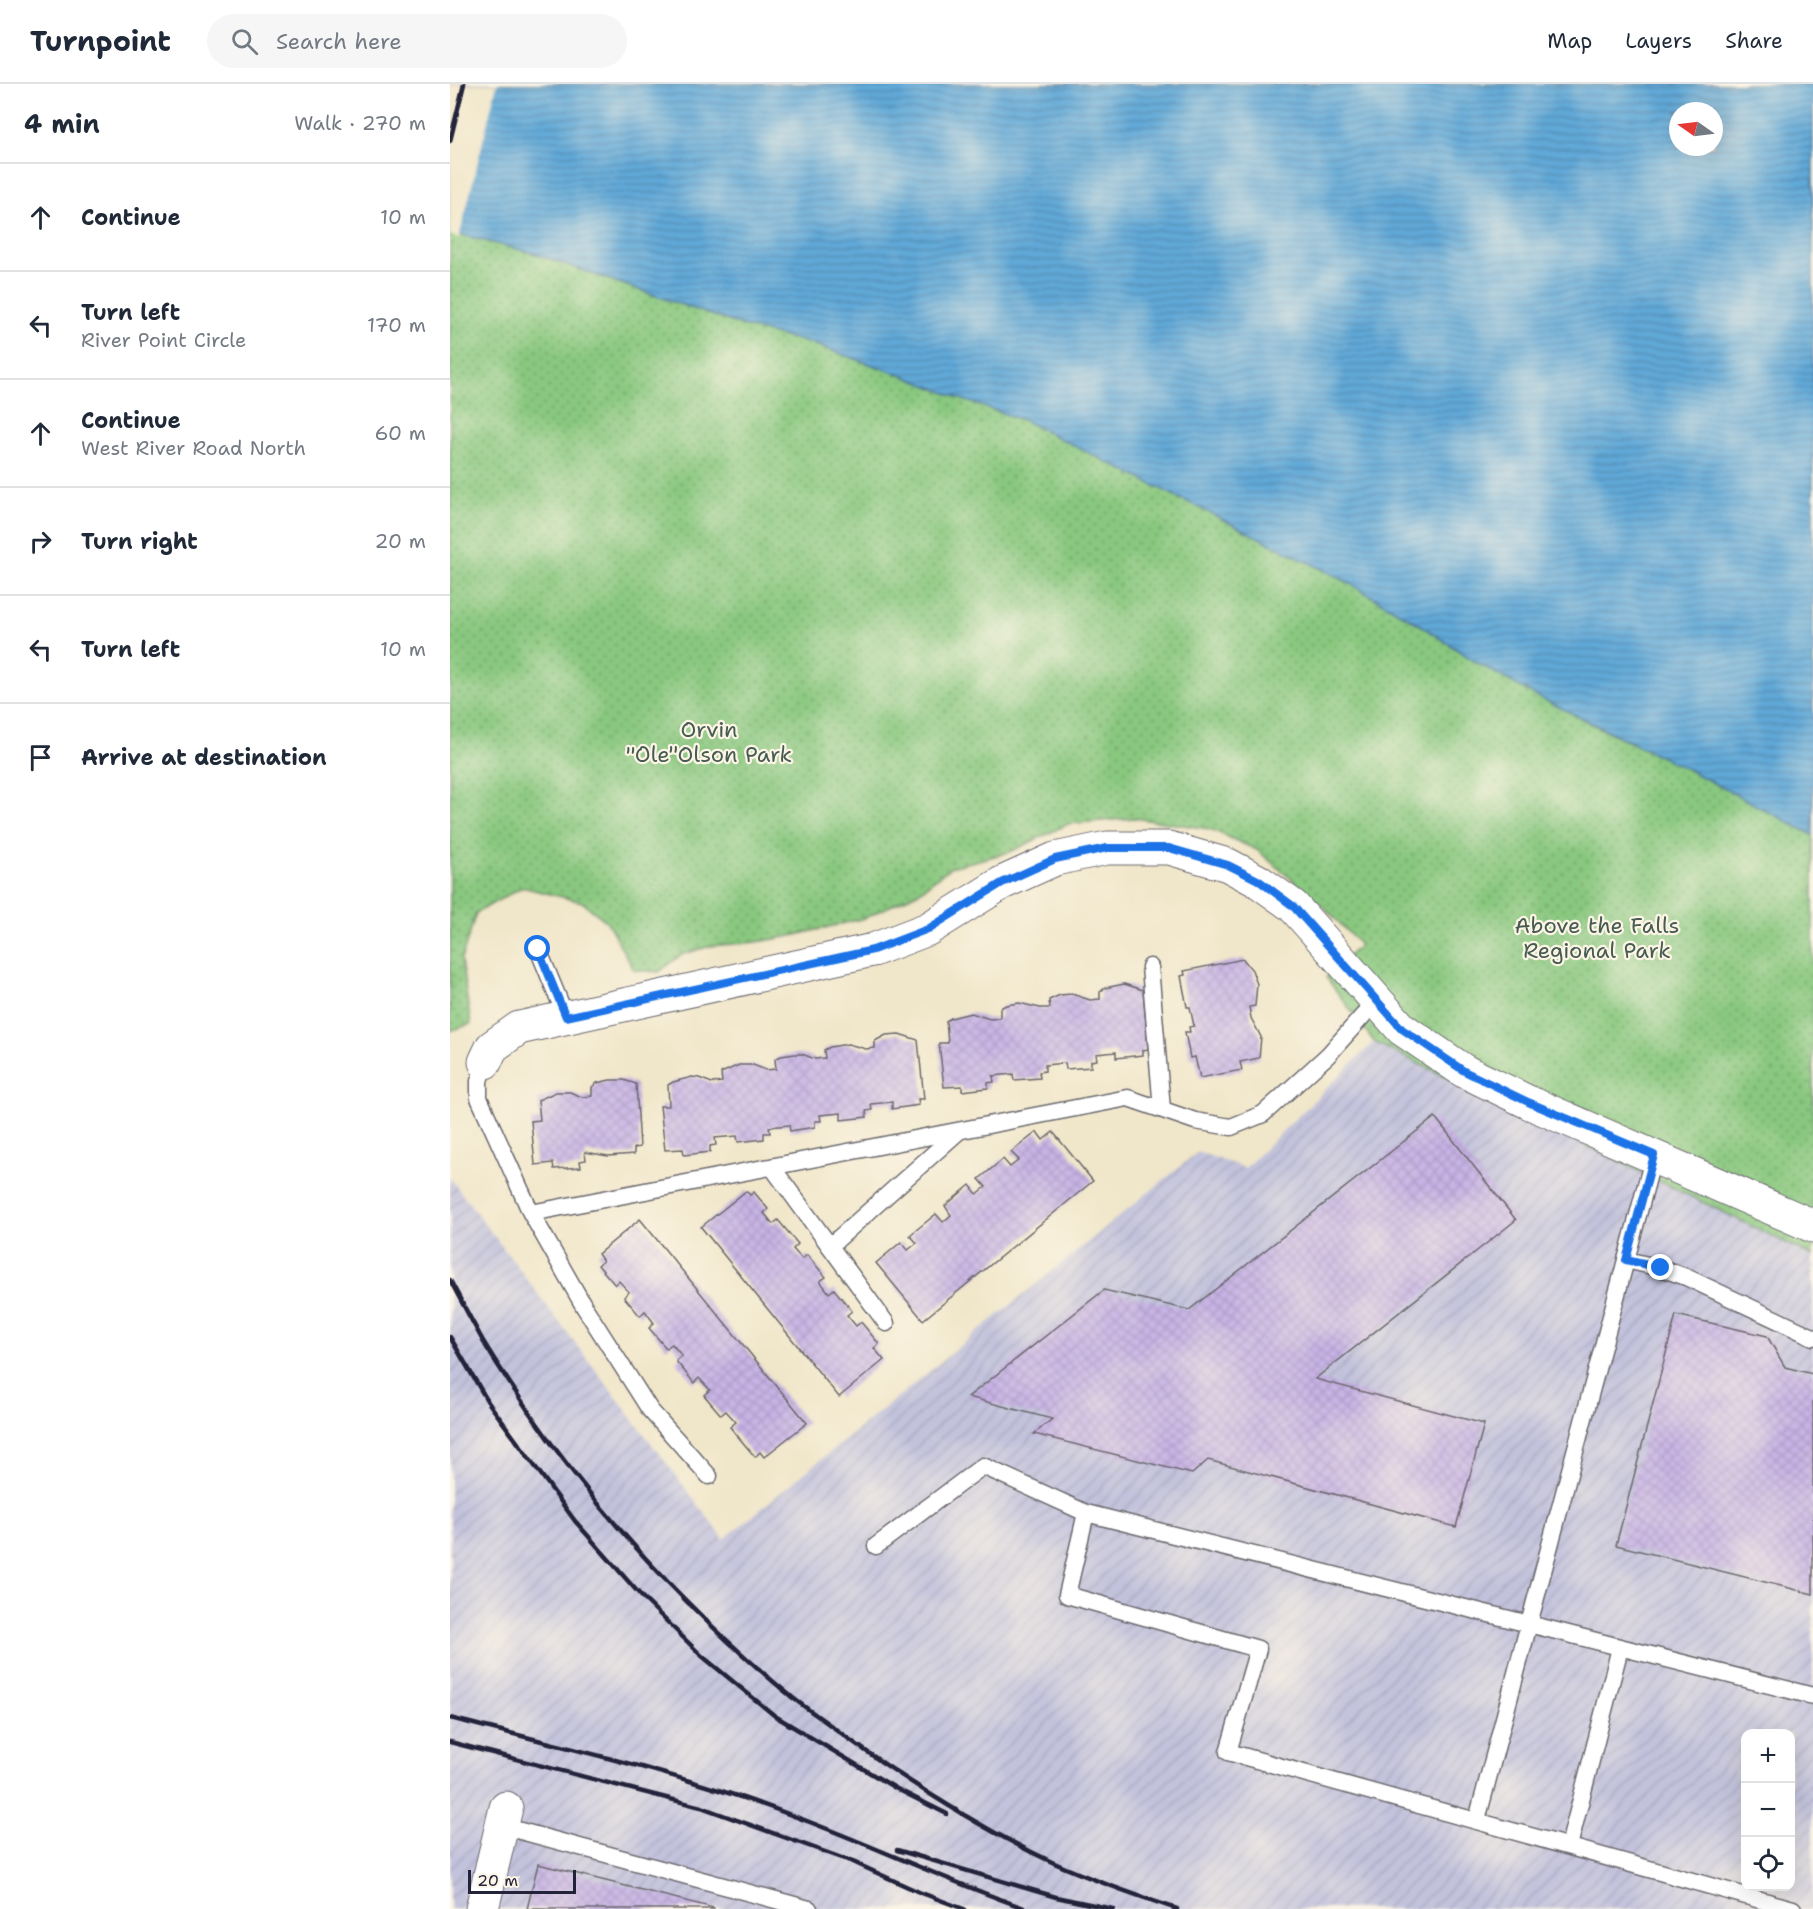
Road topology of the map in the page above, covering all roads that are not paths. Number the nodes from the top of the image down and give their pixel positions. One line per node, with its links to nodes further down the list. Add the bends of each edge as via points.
1 (538, 949): 4 (lane)
2 (1150, 967): 6 (lane)
3 (1376, 1001): 4 (street, via 1293,906 1258,880 1228,865 1169,848 1107,848 1055,859 1002,883 928,929 873,950); 6 (lane, via 1328,1056 1263,1114 1231,1126 1195,1121); 8 (street, via 1402,1029 1464,1071)
4 (566, 1017): 5 (street, via 519,1028 492,1047)
5 (485, 1062): 10 (lane, via 479,1098)
6 (1162, 1109): 7 (lane, via 1128,1098)
7 (959, 1131): 9 (lane); 12 (lane)
8 (1654, 1155): 11 (street); 13 (lane)
9 (772, 1167): 10 (lane); 12 (lane)
10 (531, 1213): 16 (lane, via 650,1410)
11 (1813, 1226)
12 (830, 1246): 14 (lane)
13 (1626, 1260): 15 (lane, via 1686,1277); 19 (lane)
14 (886, 1323)
15 (1813, 1337)
16 (709, 1476)
17 (1086, 1513): 18 (lane, via 982,1466); 19 (lane); 23 (lane, via 1066,1595 1258,1649 1228,1752)
18 (876, 1546)
19 (1528, 1624): 20 (lane); 23 (lane)
20 (1620, 1648): 21 (lane); 24 (lane)
21 (1813, 1696)
22 (504, 1817): 25 (street); 26 (lane)
23 (1477, 1820): 24 (lane)
24 (1569, 1846): 27 (lane)
25 (482, 1909)
26 (809, 1909)
27 (1794, 1909)

